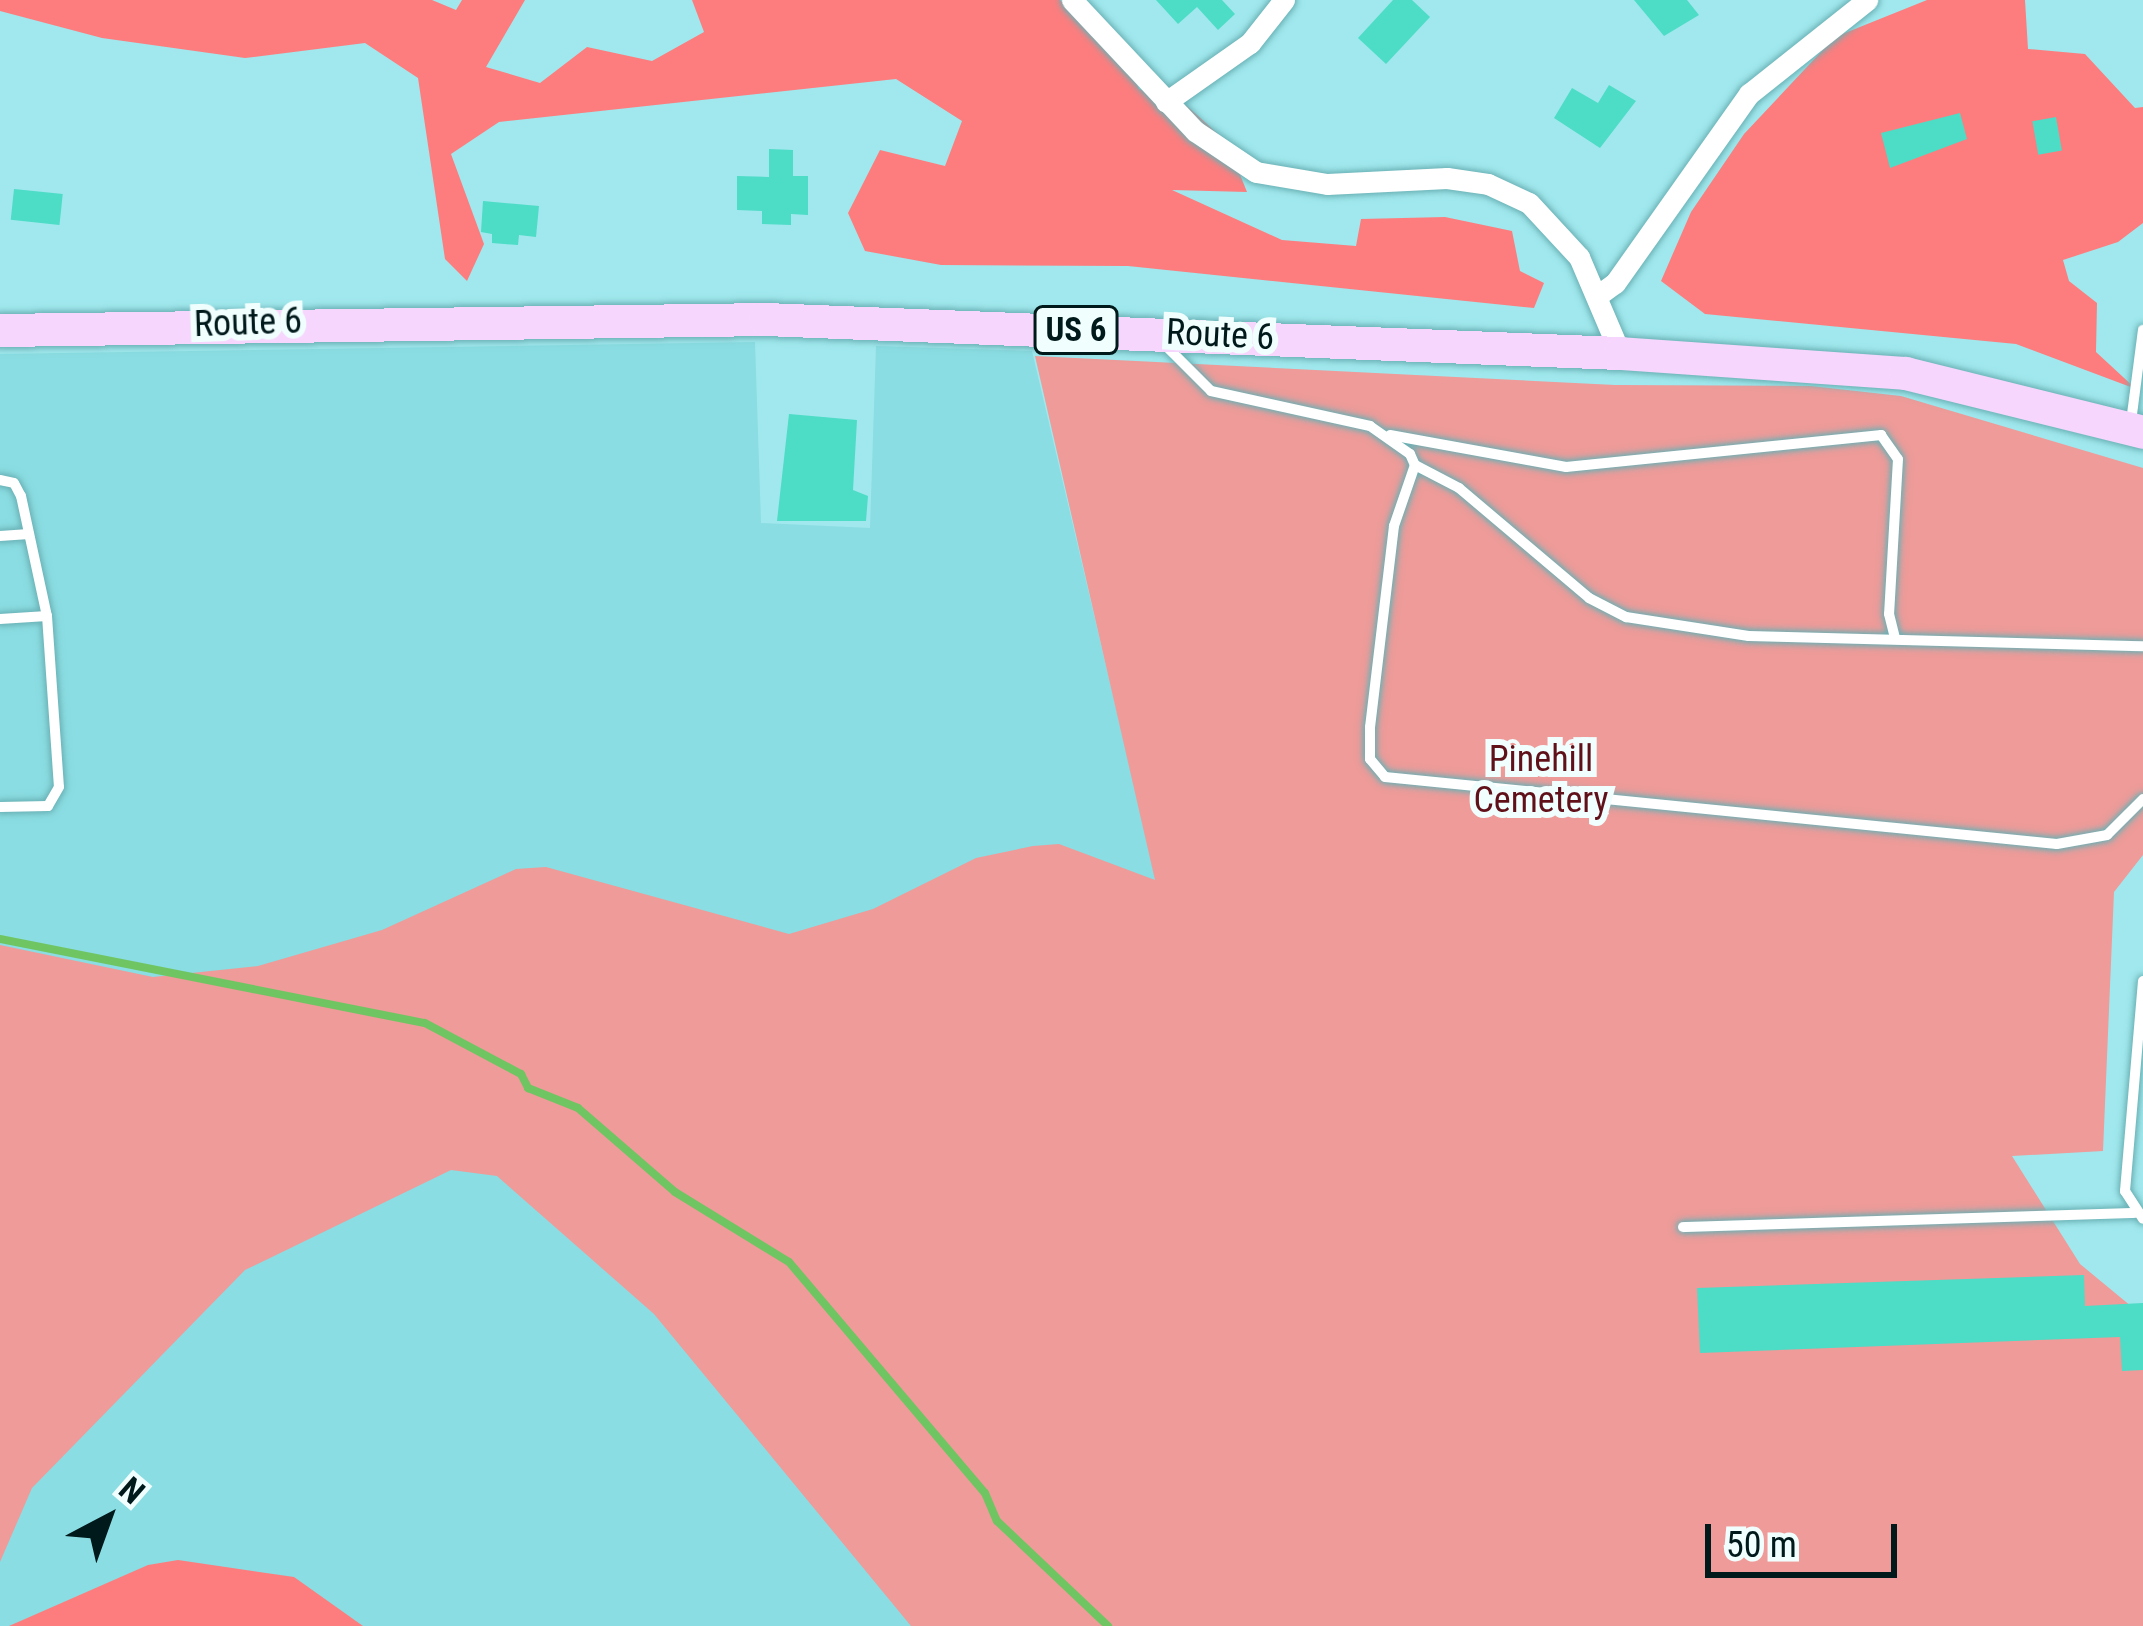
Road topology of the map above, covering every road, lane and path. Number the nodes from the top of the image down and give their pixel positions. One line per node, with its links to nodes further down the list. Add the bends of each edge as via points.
1 (1072, 0): 4 (street)
2 (1284, 0): 4 (street, via 1250,44)
3 (1867, 0): 5 (street, via 1750,94 1615,283)
4 (1166, 102): 5 (street, via 1210,143 1270,177 1328,184 1447,178 1503,189 1552,222)
5 (1597, 296): 9 (street)
6 (0, 330): 8 (main road, Route 6 / US 6, via 505,318)
7 (2143, 330): 10 (lane)
8 (1153, 332): 9 (main road, Route 6 / US 6); 11 (lane, via 1211,391)
9 (1620, 353): 10 (main road, Route 6 / US 6, via 1905,373)
10 (2137, 430)
11 (1387, 434): 12 (lane); 18 (lane, via 1566,467 1881,435 1898,459 1889,614)
12 (1415, 465): 18 (lane, via 1459,488 1612,613 1749,636); 20 (lane, via 1394,526 1372,708 1370,759 1385,777 2057,844 2107,835)
13 (0, 480): 14 (lane, via 14,483 21,496)
14 (29, 534): 15 (lane); 16 (lane)
15 (0, 536)
16 (47, 616): 17 (lane); 21 (lane, via 59,787 48,806)
17 (0, 619)
18 (1895, 638): 19 (lane)
19 (2143, 646)
20 (2143, 799)
21 (0, 808)
22 (2143, 981): 23 (lane)
23 (2141, 1057): 24 (lane, via 2126,1191)
24 (2139, 1216): 25 (lane)
25 (1683, 1227)

